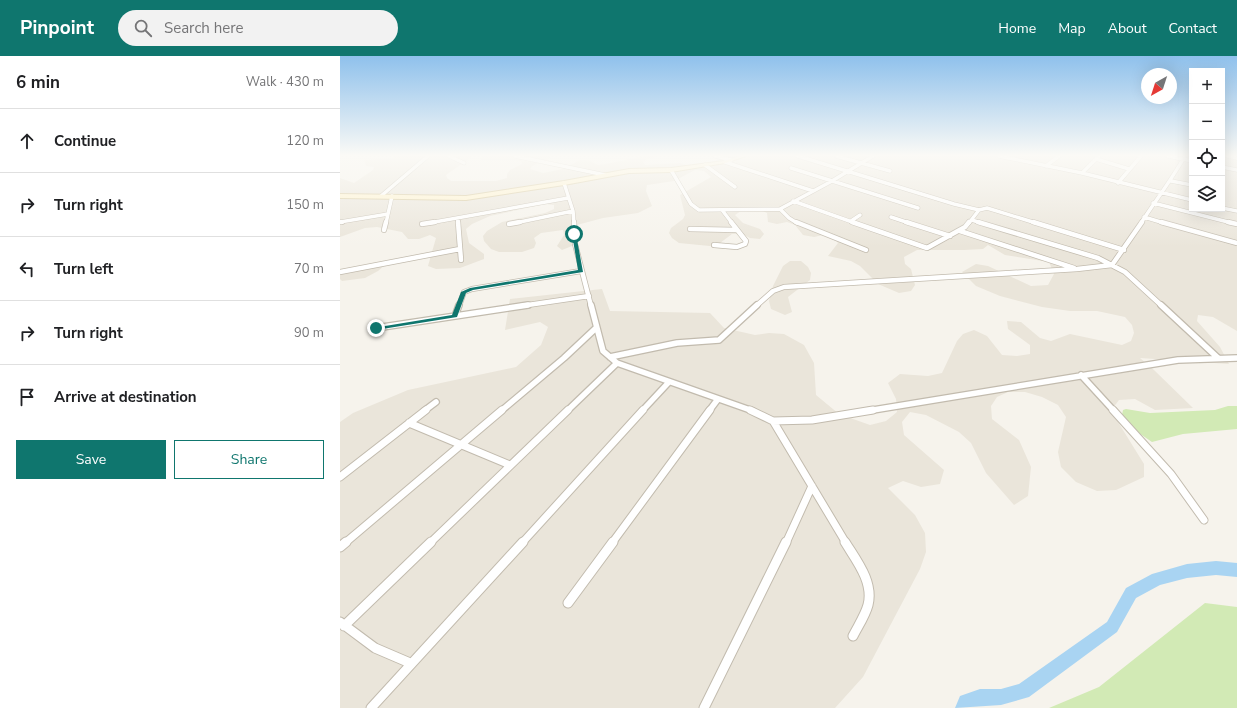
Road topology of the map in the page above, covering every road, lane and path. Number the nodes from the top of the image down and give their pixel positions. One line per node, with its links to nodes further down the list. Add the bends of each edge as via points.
1 (392, 186): 14 (street)
2 (541, 186): 15 (main road, via 457,199)
3 (565, 186): 16 (street)
4 (681, 186): 23 (street, via 694,208)
5 (799, 186): 11 (street)
6 (822, 186): 11 (street)
7 (849, 186): 20 (street)
8 (896, 186): 24 (street)
9 (1132, 186): 12 (street)
10 (1165, 186): 12 (street)
11 (813, 191): 18 (street)
12 (1160, 193): 17 (street); 19 (street)
13 (340, 196): 14 (main road)
14 (381, 196): 15 (main road)
15 (392, 196): 27 (street)
16 (568, 198): 25 (street); 31 (street)
17 (1189, 199)
18 (793, 201): 21 (street); 33 (street)
19 (1153, 203): 30 (street); 37 (street)
20 (918, 208)
21 (780, 209): 23 (street); 46 (street, via 798,223)
22 (1225, 209): 26 (street)
23 (722, 210): 40 (street)
24 (979, 210): 32 (street); 47 (street, via 987,208 998,211)
25 (573, 211): 36 (street); 51 (street, via 575,244)
26 (1237, 211)
27 (388, 214): 34 (street); 39 (street)
28 (860, 215): 33 (street)
29 (891, 217): 42 (street)
30 (1144, 217): 43 (street); 47 (street)
31 (458, 218): 35 (street); 45 (street)
32 (972, 220): 41 (street); 49 (street, via 1098,258)
33 (851, 221): 42 (street, via 927,248)
34 (340, 222)
35 (422, 224)
36 (509, 224)
37 (1237, 224)
38 (690, 229): 40 (street)
39 (384, 230)
40 (736, 230): 44 (street, via 746,241 743,246)
41 (960, 231): 42 (street); 50 (street)
42 (950, 236)
43 (1237, 243)
44 (714, 245)
45 (460, 249): 48 (street); 52 (street)
46 (866, 250)
47 (1124, 250): 49 (street)
48 (460, 260)
49 (1112, 265): 50 (street); 58 (street, via 1125,272)
50 (1077, 269): 57 (street, via 784,287 773,291 719,340 676,343)
51 (581, 271): 53 (street); 54 (street, via 472,289 464,292)
52 (340, 272)
53 (588, 296): 54 (street); 56 (street)
54 (455, 316): 55 (street)
55 (376, 328)
56 (596, 328): 57 (street, via 603,351); 67 (street)
57 (610, 357): 60 (street)
58 (1218, 358): 59 (street); 61 (street, via 1178,360)
59 (1237, 358)
60 (617, 363): 62 (street); 68 (street)
61 (1081, 375): 65 (street, via 812,420); 71 (street, via 1171,474)
62 (669, 382): 63 (street); 76 (street)
63 (718, 399): 65 (street); 73 (street)
64 (436, 402): 66 (street)
65 (773, 421): 70 (street)
66 (409, 423): 67 (street); 69 (street)
67 (461, 445): 68 (street); 72 (street)
68 (510, 465): 74 (street)
69 (340, 477)
70 (812, 486): 75 (street, via 864,573 869,586 869,603); 78 (street)
71 (1204, 520)
72 (340, 547)
73 (568, 602)
74 (342, 624): 76 (street, via 375,648)
75 (853, 636)
76 (410, 663): 77 (street)
77 (371, 708)
78 (704, 708)

